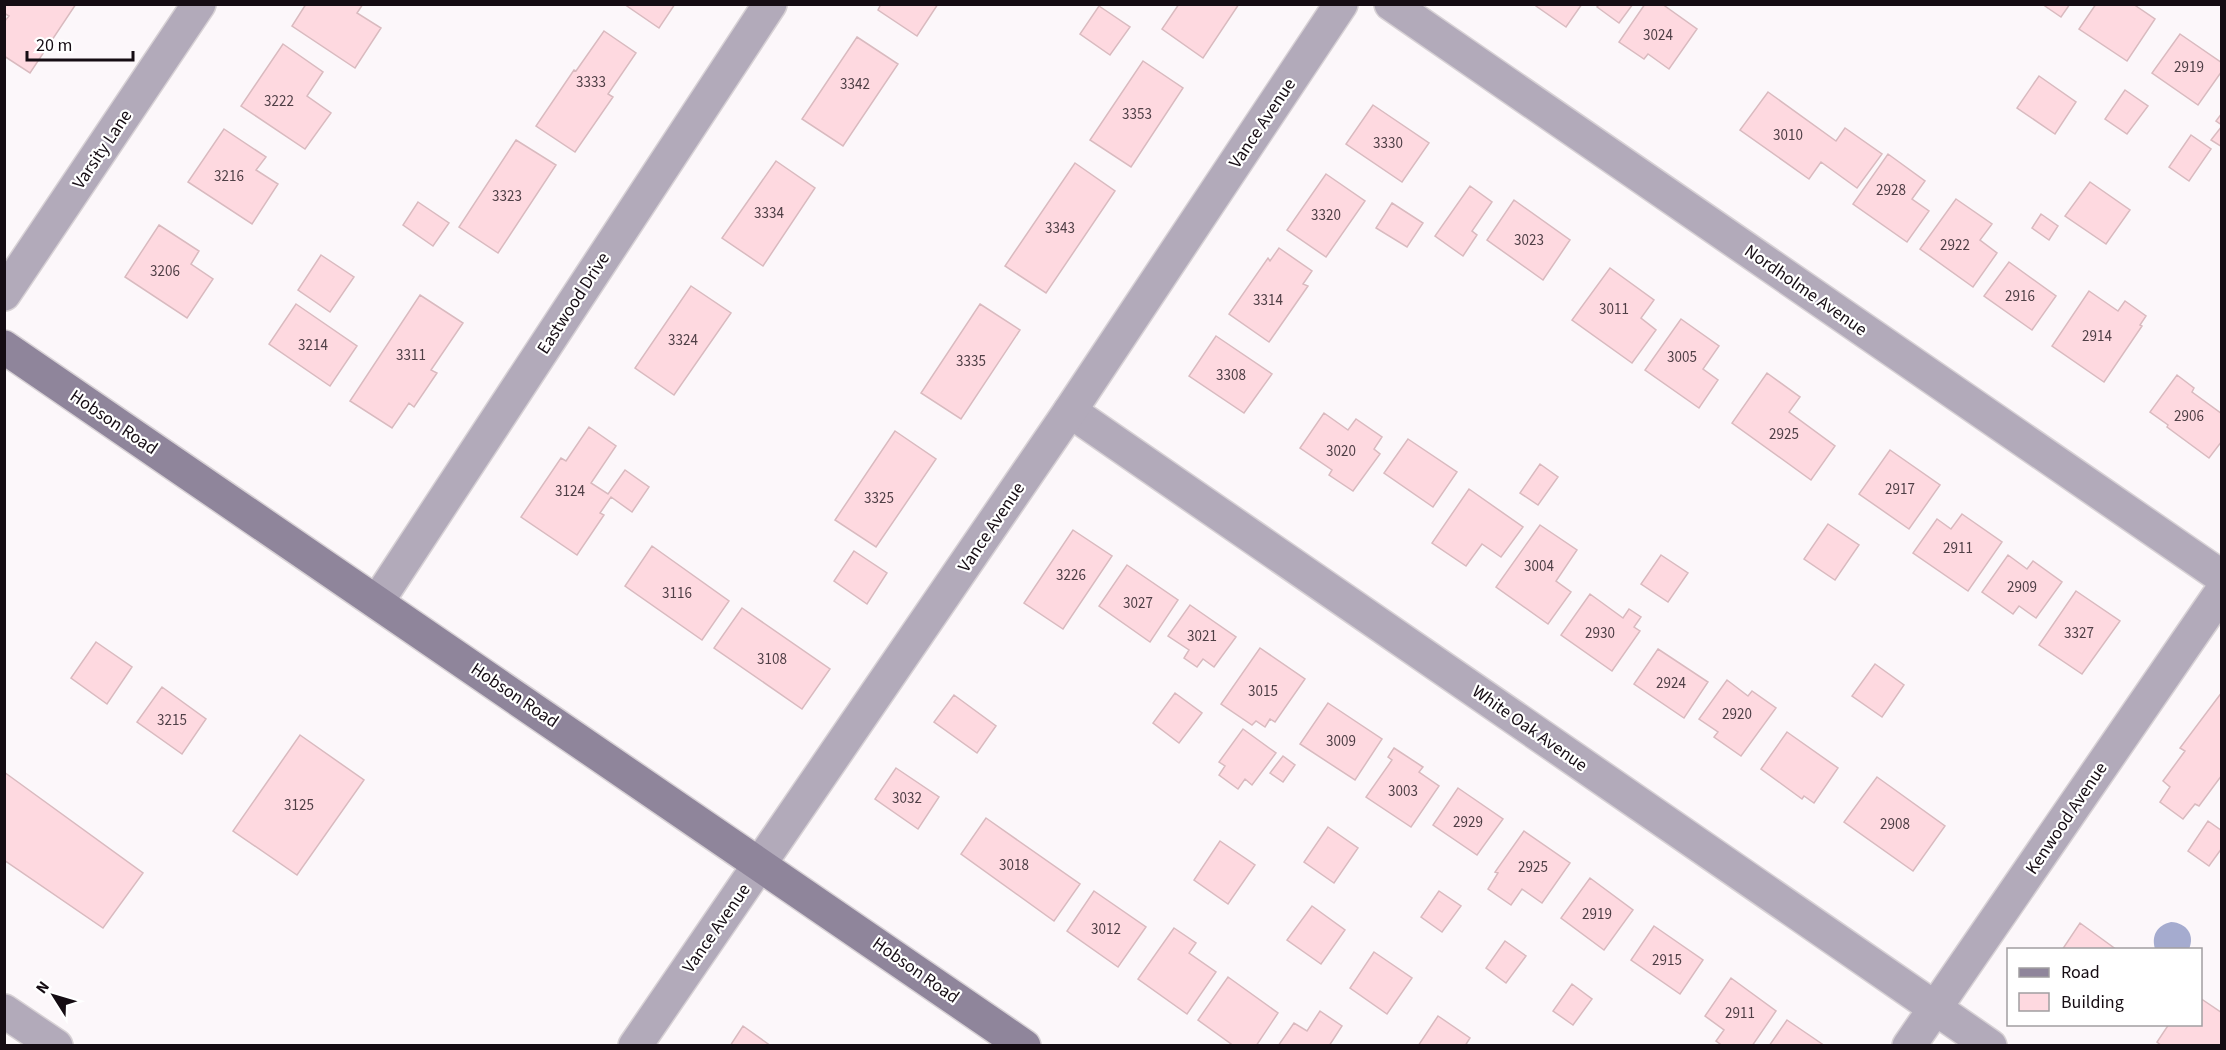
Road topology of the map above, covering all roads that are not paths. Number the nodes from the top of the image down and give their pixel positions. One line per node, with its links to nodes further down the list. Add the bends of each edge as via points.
1 (199, 4): 5 (street, Varsity Lane)
2 (770, 4): 10 (street, Eastwood Drive)
3 (1341, 4): 7 (street, Vance Avenue)
4 (1391, 4): 8 (street, Nordholme Avenue)
5 (4, 294)
6 (4, 347): 10 (main road, Hobson Road)
7 (1070, 411): 11 (street, Vance Avenue); 12 (street, White Oak Avenue)
8 (2222, 577)
9 (2222, 591): 12 (street, Kenwood Avenue)
10 (377, 602): 11 (main road, Hobson Road)
11 (761, 863): 15 (street, Vance Avenue); 16 (main road, Hobson Road)
12 (1936, 1008): 17 (street, Kenwood Avenue); 18 (street, White Oak Avenue)
13 (4, 1011): 14 (street)
14 (56, 1046)
15 (635, 1046)
16 (1024, 1046)
17 (1910, 1046)
18 (1990, 1046)

